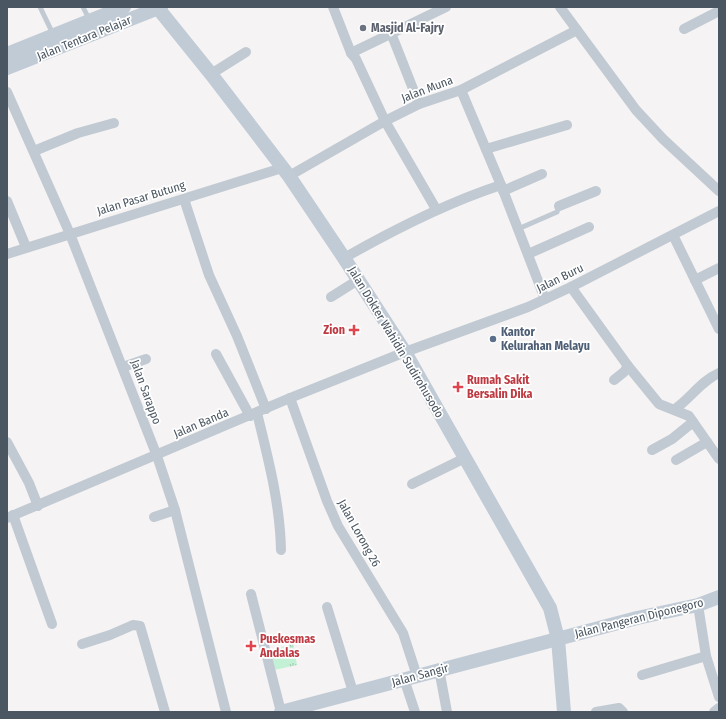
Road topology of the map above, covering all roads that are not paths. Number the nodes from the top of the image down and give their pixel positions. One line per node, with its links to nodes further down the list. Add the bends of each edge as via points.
1 (40, 7): 13 (lane)
2 (83, 7): 9 (lane)
3 (124, 7): 9 (main road, Jalan Tentara Pelajar)
4 (159, 7): 17 (main road, Jalan Tentara Pelajar); 18 (main road, Jalan Dokter Wahidin Sudirohusodo)
5 (333, 7): 15 (street)
6 (446, 7): 12 (street)
7 (560, 7): 11 (street)
8 (719, 11): 10 (street)
9 (90, 20): 13 (main road, Jalan Tentara Pelajar)
10 (684, 29)
11 (577, 30): 19 (street, Jalan Muna); 31 (street, via 636,110)
12 (391, 33): 15 (street); 21 (street)
13 (54, 35): 16 (main road, Jalan Tentara Pelajar)
14 (246, 52): 18 (street)
15 (351, 53): 22 (street)
16 (7, 54)
17 (7, 68)
18 (211, 74): 27 (main road, Jalan Dokter Wahidin Sudirohusodo)
19 (461, 90): 21 (street, Jalan Muna); 25 (street)
20 (7, 92): 26 (street, Jalan Sarappo)
21 (419, 104): 22 (street, Jalan Muna)
22 (385, 121): 27 (street, Jalan Muna); 35 (street)
23 (114, 123): 26 (street, via 78,133)
24 (567, 125): 25 (street)
25 (486, 149): 29 (street)
26 (34, 151): 39 (street, Jalan Sarappo)
27 (286, 172): 32 (street, Jalan Pasar Butung); 44 (main road, Jalan Dokter Wahidin Sudirohusodo)
28 (542, 174): 29 (street)
29 (502, 188): 35 (street, via 464,197); 38 (street)
30 (596, 191): 34 (street)
31 (719, 191)
32 (184, 198): 39 (street, Jalan Pasar Butung); 61 (street, via 209,275 237,336)
33 (7, 201): 41 (street)
34 (559, 206): 38 (lane, via 557,212)
35 (436, 209): 44 (street)
36 (719, 211): 40 (street, Jalan Buru)
37 (589, 227): 43 (street)
38 (518, 229): 43 (street)
39 (70, 234): 41 (street, Jalan Pasar Butung); 56 (street, Jalan Sarappo)
40 (672, 235): 47 (street); 48 (street, Jalan Buru)
41 (26, 247): 42 (street, Jalan Pasar Butung)
42 (7, 254)
43 (528, 254): 50 (street)
44 (344, 258): 46 (main road, Jalan Dokter Wahidin Sudirohusodo)
45 (719, 268): 47 (street)
46 (358, 280): 49 (street); 52 (main road, Jalan Dokter Wahidin Sudirohusodo)
47 (695, 280): 51 (street)
48 (571, 287): 50 (street, Jalan Buru); 55 (street)
49 (331, 297)
50 (545, 299): 52 (street, Jalan Buru)
51 (719, 329)
52 (405, 352): 59 (street, Jalan Banda); 67 (main road, Jalan Dokter Wahidin Sudirohusodo)
53 (216, 354): 61 (street)
54 (146, 359): 56 (street)
55 (628, 366): 58 (street); 60 (street, via 659,404 664,408)
56 (123, 367): 66 (street, Jalan Sarappo)
57 (719, 374): 60 (street, via 702,383 692,396)
58 (614, 380)
59 (290, 398): 61 (street, Jalan Banda); 86 (street, Jalan Lorong 26, via 338,526 402,633)
60 (675, 409): 62 (street, via 684,413)
61 (258, 413): 66 (street, Jalan Banda); 75 (street, via 277,503)
62 (693, 422): 64 (street); 65 (street, via 672,439)
63 (7, 442): 71 (street)
64 (707, 442): 68 (street); 69 (street)
65 (652, 450)
66 (157, 456): 71 (street, Jalan Banda); 72 (street, Jalan Sarappo)
67 (465, 458): 70 (street); 81 (main road, Jalan Dokter Wahidin Sudirohusodo, via 550,608)
68 (719, 459)
69 (676, 460)
70 (412, 484)
71 (38, 506): 73 (street, Jalan Banda)
72 (175, 510): 74 (street); 91 (street, Jalan Sarappo)
73 (10, 517): 80 (street)
74 (154, 517)
75 (281, 550)
76 (251, 594): 92 (street)
77 (719, 597): 78 (main road, Jalan Pangeran Diponegoro)
78 (698, 605): 81 (main road, Jalan Pangeran Diponegoro); 83 (street)
79 (326, 607): 87 (street)
80 (52, 624)
81 (558, 639): 84 (main road, Jalan Sangir); 95 (main road, Jalan Dokter Wahidin Sudirohusodo)
82 (82, 644): 90 (street, via 133,625 140,626)
83 (706, 656): 85 (street); 88 (street)
84 (439, 669): 86 (main road, Jalan Sangir); 94 (street)
85 (642, 675)
86 (410, 677): 87 (main road, Jalan Sangir); 93 (street, Jalan Lorong 26)
87 (353, 692): 92 (main road, Jalan Sangir)
88 (719, 697)
89 (719, 708): 98 (street)
90 (165, 712)
91 (226, 712)
92 (285, 712)
93 (415, 712)
94 (447, 712)
95 (564, 712)
96 (596, 712): 97 (street, via 619,708)
97 (623, 712)
98 (714, 712)

